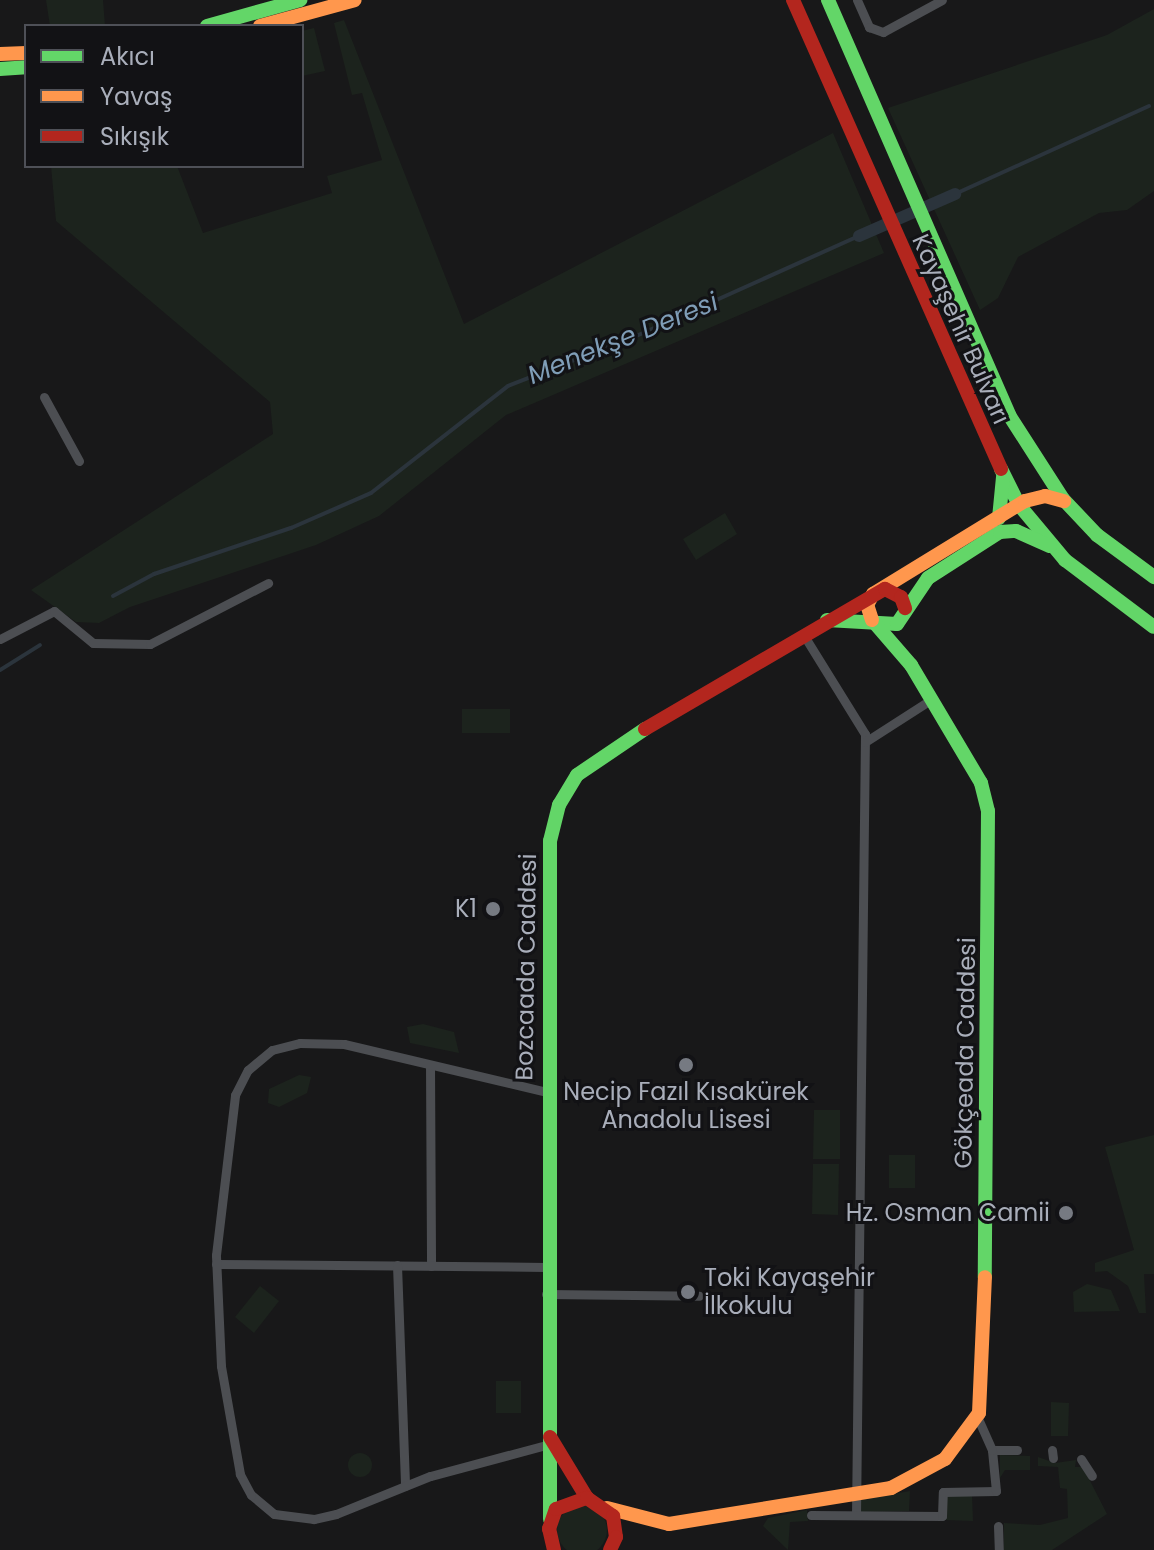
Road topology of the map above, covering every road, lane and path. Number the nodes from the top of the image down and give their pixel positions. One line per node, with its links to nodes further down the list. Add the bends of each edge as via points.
1 (300, 0): 7 (street)
2 (355, 0): 8 (street)
3 (793, 0): 15 (street, Kayaşehir Bulvarı)
4 (828, 0): 16 (street, Kayaşehir Bulvarı, via 1009,415)
5 (857, 0): 6 (street, via 869,27 883,32)
6 (942, 0)
7 (214, 24)
8 (267, 24)
9 (24, 53): 10 (street)
10 (0, 54)
11 (24, 67): 12 (street)
12 (0, 69)
13 (44, 397): 14 (street)
14 (79, 461)
15 (1003, 477): 17 (street, Kayaşehir Bulvarı); 18 (street)
16 (1064, 501): 17 (street, via 1045,496); 20 (street, Kayaşehir Bulvarı, via 1097,535)
17 (1019, 505): 18 (street, Bozcaada Caddesi); 19 (street, Kayaşehir Bulvarı)
18 (999, 519): 22 (street, Bozcaada Caddesi)
19 (1050, 546): 23 (street, via 1016,531 1000,532 928,578); 26 (street, Kayaşehir Bulvarı)
20 (1154, 577)
21 (268, 583): 28 (street, via 150,644 93,643 54,611)
22 (879, 591): 23 (street, via 896,592); 24 (street, Bozcaada Caddesi); 25 (street, via 867,605)
23 (905, 608): 25 (street, via 897,624)
24 (827, 620): 25 (street); 27 (street, Bozcaada Caddesi)
25 (879, 626): 29 (street, Gökçeada Caddesi)
26 (1154, 627)
27 (803, 634): 30 (street); 32 (street, Bozcaada Caddesi, via 599,757 567,788 550,841)
28 (0, 639)
29 (932, 699): 30 (street); 39 (street, Gökçeada Caddesi, via 981,783 988,811 984,1394)
30 (865, 742): 46 (street)
31 (430, 1065): 32 (street); 33 (street, via 344,1044 300,1043 272,1050 248,1070 235,1095); 35 (street)
32 (547, 1092): 36 (street, Bozcaada Caddesi)
33 (216, 1264): 34 (street); 45 (street, via 221,1366 240,1474 251,1495 274,1514 314,1519)
34 (397, 1265): 35 (street); 45 (street)
35 (431, 1266): 36 (street)
36 (546, 1267): 37 (street, Bozcaada Caddesi)
37 (546, 1294): 38 (street); 40 (street, Bozcaada Caddesi)
38 (699, 1296)
39 (977, 1417): 41 (street); 46 (street, Gökçeada Caddesi, via 945,1459 914,1479)
40 (547, 1438): 45 (street); 47 (street); 51 (street, Bozcaada Caddesi)
41 (992, 1450): 42 (street); 50 (street, via 996,1491 943,1492 942,1516)
42 (1017, 1450)
43 (1081, 1459): 44 (street)
44 (1092, 1476)
45 (405, 1486)
46 (858, 1494): 48 (street, Gökçeada Caddesi, via 669,1524); 50 (street)
47 (587, 1498): 48 (street); 51 (street, via 565,1502)
48 (607, 1508): 54 (street, via 616,1527)
49 (811, 1515): 50 (street)
50 (856, 1515)
51 (550, 1519): 53 (street, Bozcaada Caddesi)
52 (998, 1526): 55 (street)
53 (551, 1547)
54 (610, 1550)
55 (999, 1550)

